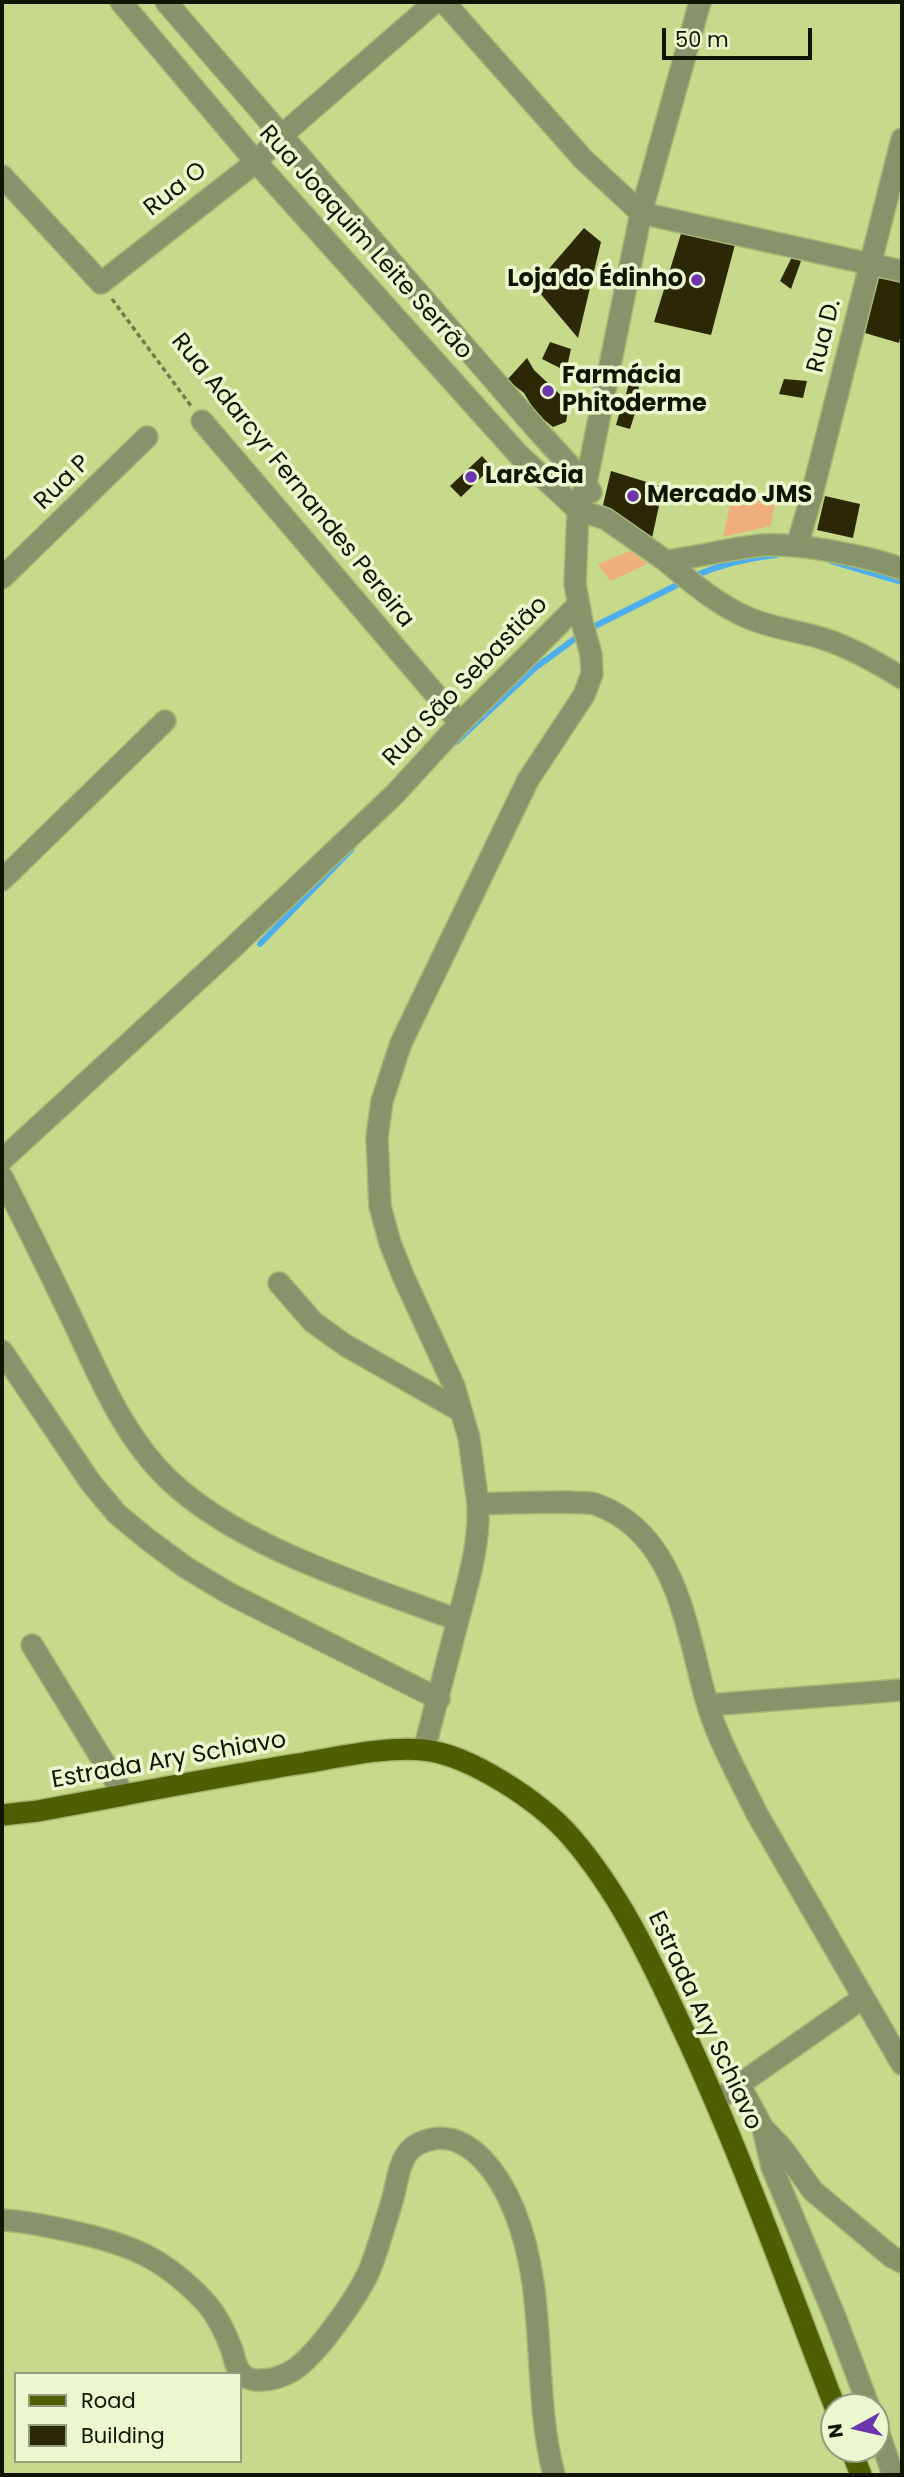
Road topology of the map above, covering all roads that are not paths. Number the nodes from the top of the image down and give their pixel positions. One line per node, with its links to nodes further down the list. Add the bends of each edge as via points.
1 (121, 2): 8 (street, Rua Joaquim Leite Serrão)
2 (166, 2): 6 (street, Rua Joaquim Leite Serrão)
3 (435, 2): 6 (street, Rua O)
4 (444, 2): 10 (street, via 583,159)
5 (700, 2): 10 (street, Rua São Sebastião)
6 (281, 136): 8 (street, Rua O); 15 (street, Rua Joaquim Leite Serrão)
7 (902, 139): 11 (street, Rua D.)
8 (256, 162): 9 (street, Rua O, via 101,283); 16 (street, Rua Joaquim Leite Serrão, via 518,454)
9 (2, 176)
10 (640, 213): 11 (street); 15 (street, Rua São Sebastião)
11 (871, 263): 12 (street); 18 (street, Rua D.)
12 (902, 271)
13 (202, 421): 25 (street, Rua Adarcyr Fernandes Pereira)
14 (147, 437): 19 (street, Rua P)
15 (586, 483): 16 (street, Rua São Sebastião); 17 (street, Rua Joaquim Leite Serrão)
16 (578, 510): 17 (street); 22 (street, Rua São Sebastião, via 575,550)
17 (606, 519): 20 (street)
18 (797, 546): 20 (street, via 763,545); 21 (street)
19 (6, 565)
20 (674, 567): 23 (street, via 748,618 824,639)
21 (902, 569)
22 (580, 613): 25 (street, Rua São Sebastião); 31 (street, via 592,674 584,695 528,780 401,1043 377,1137 380,1206 390,1243)
23 (902, 678)
24 (165, 721): 26 (street)
25 (460, 723): 27 (street, Rua São Sebastião, via 395,794)
26 (2, 880)
27 (2, 1160)
28 (2, 1177): 33 (street, via 105,1389 140,1447 167,1479 226,1522 276,1548)
29 (279, 1283): 31 (street, via 313,1322 345,1345)
30 (2, 1351): 36 (street, via 91,1483 117,1514 146,1538 230,1594)
31 (461, 1411): 32 (street)
32 (478, 1504): 33 (street, via 475,1550); 37 (street, via 592,1503 639,1531 660,1558 680,1600)
33 (458, 1620): 36 (street)
34 (32, 1646): 39 (street)
35 (902, 1690): 37 (street)
36 (439, 1699): 38 (street)
37 (708, 1705): 41 (street, via 757,1814)
38 (424, 1749): 39 (main road, Estrada Ary Schiavo, via 368,1752); 44 (main road, Estrada Ary Schiavo, via 499,1779 570,1836 648,1953)
39 (124, 1795): 40 (main road, Estrada Ary Schiavo)
40 (2, 1815)
41 (863, 1998): 42 (street); 43 (street)
42 (902, 2064)
43 (739, 2084): 44 (street); 45 (street)
44 (717, 2100): 50 (main road, Estrada Ary Schiavo)
45 (764, 2128): 47 (street, via 813,2191); 51 (street, via 772,2167)
46 (2, 2220): 48 (street, via 100,2237 147,2255 178,2276 214,2312)
47 (902, 2262)
48 (240, 2372)
49 (242, 2375): 52 (street, via 261,2380 278,2377 312,2354 373,2264 409,2150 422,2141 456,2140 483,2158 508,2195 520,2224 532,2267 541,2399)
50 (830, 2393)
51 (864, 2393)
52 (554, 2475)

